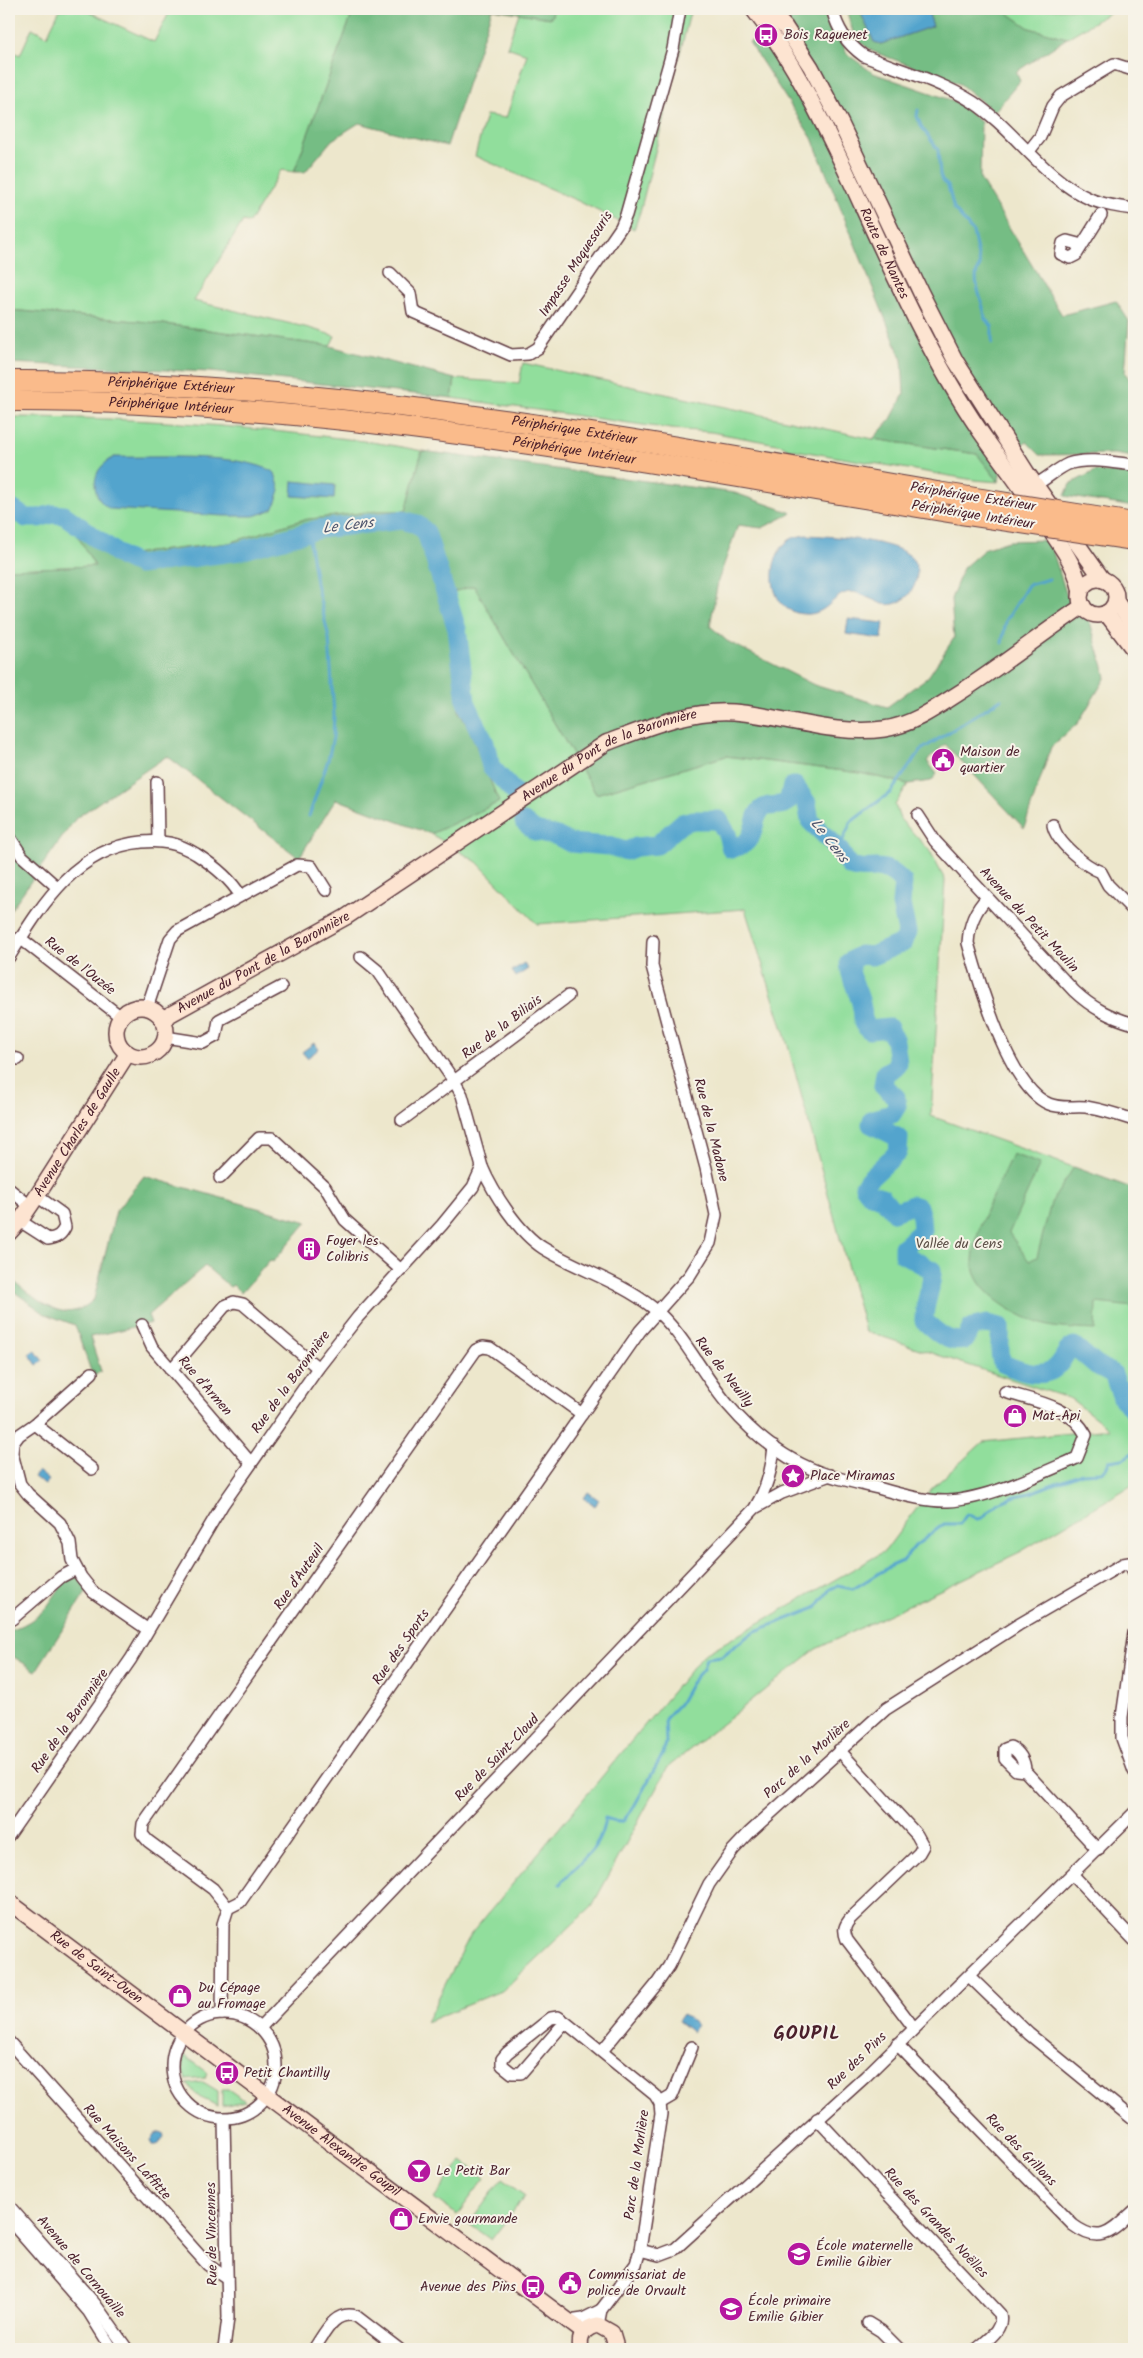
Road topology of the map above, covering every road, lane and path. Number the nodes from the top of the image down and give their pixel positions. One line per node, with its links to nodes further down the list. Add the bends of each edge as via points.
1 (680, 9): 10 (street, Impasse Moquesouris, via 663,87 632,200 621,228 538,348 528,354 511,355 413,312 410,293)
2 (753, 9): 14 (street, Route de Nantes, via 767,27 824,126 883,251 949,378 980,431)
3 (768, 9): 14 (street, Route de Nantes, via 811,67 955,360)
4 (832, 9): 6 (street, via 838,27 850,45 864,56 971,101)
5 (1133, 70): 6 (street, via 1114,64 1061,96)
6 (1029, 151): 7 (street, via 1056,178 1075,191 1109,205)
7 (1134, 209)
8 (1101, 214): 9 (street)
9 (1082, 245)
10 (390, 273)
11 (9, 381): 15 (highway, Périphérique Extérieur, bridge, via 165,385 360,401 606,435)
12 (9, 401): 16 (highway, Périphérique Intérieur, bridge, via 172,406 427,430 590,452)
13 (1134, 465): 14 (street, via 1076,462)
14 (1030, 488): 17 (street, Route de Nantes); 18 (street, Route de Nantes, via 1074,567)
15 (1134, 522)
16 (1134, 540)
17 (1103, 580): 18 (street, via 1089,582); 19 (street, via 1113,588)
18 (1082, 600): 19 (street, via 1095,614); 40 (street, Avenue du Pont de la Baronnière, via 993,671 927,714 906,723 885,729 841,729 741,713 705,714 643,729 606,743 346,917)
19 (1111, 607): 20 (street); 21 (street)
20 (1134, 627)
21 (1134, 650)
22 (157, 782): 26 (street)
23 (918, 815): 30 (street, Avenue du Petit Moulin, via 935,841)
24 (1053, 825): 31 (street, via 1058,837 1087,866 1101,872 1108,885)
25 (9, 836): 27 (street, via 22,856)
26 (158, 841): 27 (street, via 126,844 109,850 83,865); 29 (street, via 173,843 204,859 233,884)
27 (57, 887): 32 (street)
28 (326, 890): 29 (street, via 311,866 304,864)
29 (240, 895): 38 (street, via 178,931 170,939)
30 (987, 898): 41 (street, Avenue du Petit Moulin, via 1091,1006); 46 (street, via 978,907 968,943 1002,1042 1029,1089 1047,1103 1063,1108 1085,1107)
31 (1134, 912)
32 (20, 938): 34 (street); 39 (street, Rue de l'Ouzée)
33 (653, 941): 54 (street, Rue de la Madone, via 652,966 716,1215 710,1243 690,1275)
34 (9, 956)
35 (361, 957): 44 (street, via 378,971)
36 (281, 987): 42 (street, via 219,1020 216,1036 203,1043)
37 (568, 996): 44 (street, Rue de la Biliais)
38 (147, 1008): 39 (street, via 132,1009); 40 (street)
39 (121, 1017): 43 (street, via 116,1036)
40 (162, 1019): 42 (street)
41 (1134, 1024)
42 (165, 1037): 43 (street, via 160,1048 149,1055)
43 (128, 1053): 50 (street, Avenue Charles de Gaulle)
44 (454, 1081): 45 (street, Rue de la Biliais); 47 (street, via 462,1095)
45 (402, 1120)
46 (1134, 1120)
47 (482, 1167): 53 (street, Rue de la Baronnière, via 473,1186); 54 (street, Rue de Neuilly, via 490,1184 524,1232 542,1247 636,1295)
48 (220, 1178): 53 (street, via 259,1138 272,1138 325,1187 345,1220)
49 (9, 1190): 50 (street)
50 (34, 1201): 51 (street, Avenue Charles de Gaulle); 51 (street, via 62,1214 65,1227 62,1233 48,1239)
51 (20, 1221): 52 (street, Avenue Charles de Gaulle)
52 (9, 1233)
53 (401, 1270): 56 (street, Rue de la Baronnière)
54 (656, 1311): 60 (street, Rue des Sports); 62 (street, Rue de Neuilly, via 671,1325 729,1406)
55 (142, 1324): 57 (street, Rue d'Armen, via 152,1347)
56 (318, 1368): 57 (street, via 243,1304 234,1302 225,1306); 63 (street, Rue de la Baronnière)
57 (171, 1370): 63 (street, Rue d'Armen)
58 (92, 1373): 61 (street)
59 (1005, 1392): 65 (street, Rue de Neuilly, via 1060,1410 1080,1422 1086,1434 1077,1458 977,1496 947,1501 898,1494)
60 (582, 1414): 80 (street, Rue des Sports, via 240,1902); 80 (street, Rue d'Auteuil, via 490,1348 476,1350 143,1824 142,1834 148,1841 213,1889)
61 (35, 1424): 64 (street); 67 (street, via 12,1442 20,1484 60,1523 70,1543)
62 (774, 1447): 65 (street, Rue de Neuilly, via 790,1458); 66 (street, Rue de Saint-Cloud, via 764,1493)
63 (251, 1463): 70 (street, Rue de la Baronnière)
64 (92, 1469)
65 (830, 1475): 66 (street, Rue de Saint-Cloud, via 782,1493)
66 (755, 1508): 85 (street, Rue de Saint-Cloud)
67 (76, 1569): 69 (street); 70 (street, via 94,1592)
68 (1134, 1572): 72 (street, Parc de la Morlière, via 1129,1563 1112,1570 1018,1625 886,1709)
69 (12, 1619)
70 (148, 1629): 76 (street, Rue de la Baronnière, via 131,1659)
71 (1134, 1633): 74 (street, via 1122,1738)
72 (839, 1750): 86 (street, via 917,1835 923,1846 850,1918 844,1931 847,1940); 91 (street, Parc de la Morlière, via 733,1850 709,1884 669,1966)
73 (1025, 1771): 77 (street)
74 (1134, 1771)
75 (1134, 1813): 77 (street, Rue des Pins)
76 (9, 1835)
77 (1098, 1850): 78 (street, Rue des Pins)
78 (1073, 1875): 81 (street); 82 (street, Rue des Pins)
79 (9, 1902): 87 (street, Rue de Saint-Ouen)
80 (228, 1908): 83 (street, via 223,1924)
81 (1134, 1940)
82 (969, 1976): 86 (street, Rue des Pins); 96 (street, via 1029,2034)
83 (222, 2014): 85 (street, via 240,2016); 87 (street, via 197,2021)
84 (565, 2022): 84 (street, via 521,2073 512,2074 502,2065 507,2053 551,2018 558,2017); 91 (street, Parc de la Morlière)
85 (260, 2028): 92 (street, via 276,2058 275,2079)
86 (914, 2028): 89 (street, Rue des Pins)
87 (183, 2034): 92 (street, Rue de Saint-Ouen); 94 (street, via 174,2051 172,2073 177,2090 187,2104 204,2115)
88 (9, 2042): 101 (street, Rue Maisons Laffitte, via 208,2265)
89 (897, 2044): 95 (street, Rue des Pins); 98 (street, Rue des Grillons, via 1085,2234 1100,2236 1111,2232)
90 (692, 2047): 93 (street, via 672,2096)
91 (602, 2051): 93 (street, Parc de la Morlière, via 655,2095)
92 (267, 2097): 94 (street, via 254,2110); 103 (street, Avenue Alexandre Goupil)
93 (660, 2103): 100 (street, Parc de la Morlière)
94 (224, 2119): 101 (street, Rue de Vincennes)
95 (817, 2119): 100 (street, Rue des Pins, via 675,2249 659,2255); 114 (street, Rue des Grandes Noëlles, via 1000,2314 999,2328)
96 (1134, 2120)
97 (9, 2206): 107 (street, Avenue de Cornouaille, via 95,2304)
98 (1134, 2211)
99 (9, 2220): 106 (street, Avenue de Cornouaille, via 89,2312)
100 (640, 2250): 102 (street, via 636,2264)
101 (227, 2278): 108 (street, Rue de Vincennes, via 228,2318)
102 (600, 2318): 103 (street); 105 (street); 112 (street, via 612,2333)
103 (569, 2322): 105 (street, Avenue Alexandre Goupil)
104 (868, 2323): 113 (street)
105 (583, 2332): 111 (street)
106 (112, 2349)
107 (127, 2349)
108 (224, 2349)
109 (314, 2349): 110 (street, via 333,2321 348,2314 356,2316)
110 (399, 2349)
111 (581, 2349)
112 (614, 2349)
113 (899, 2349)
114 (977, 2349)

